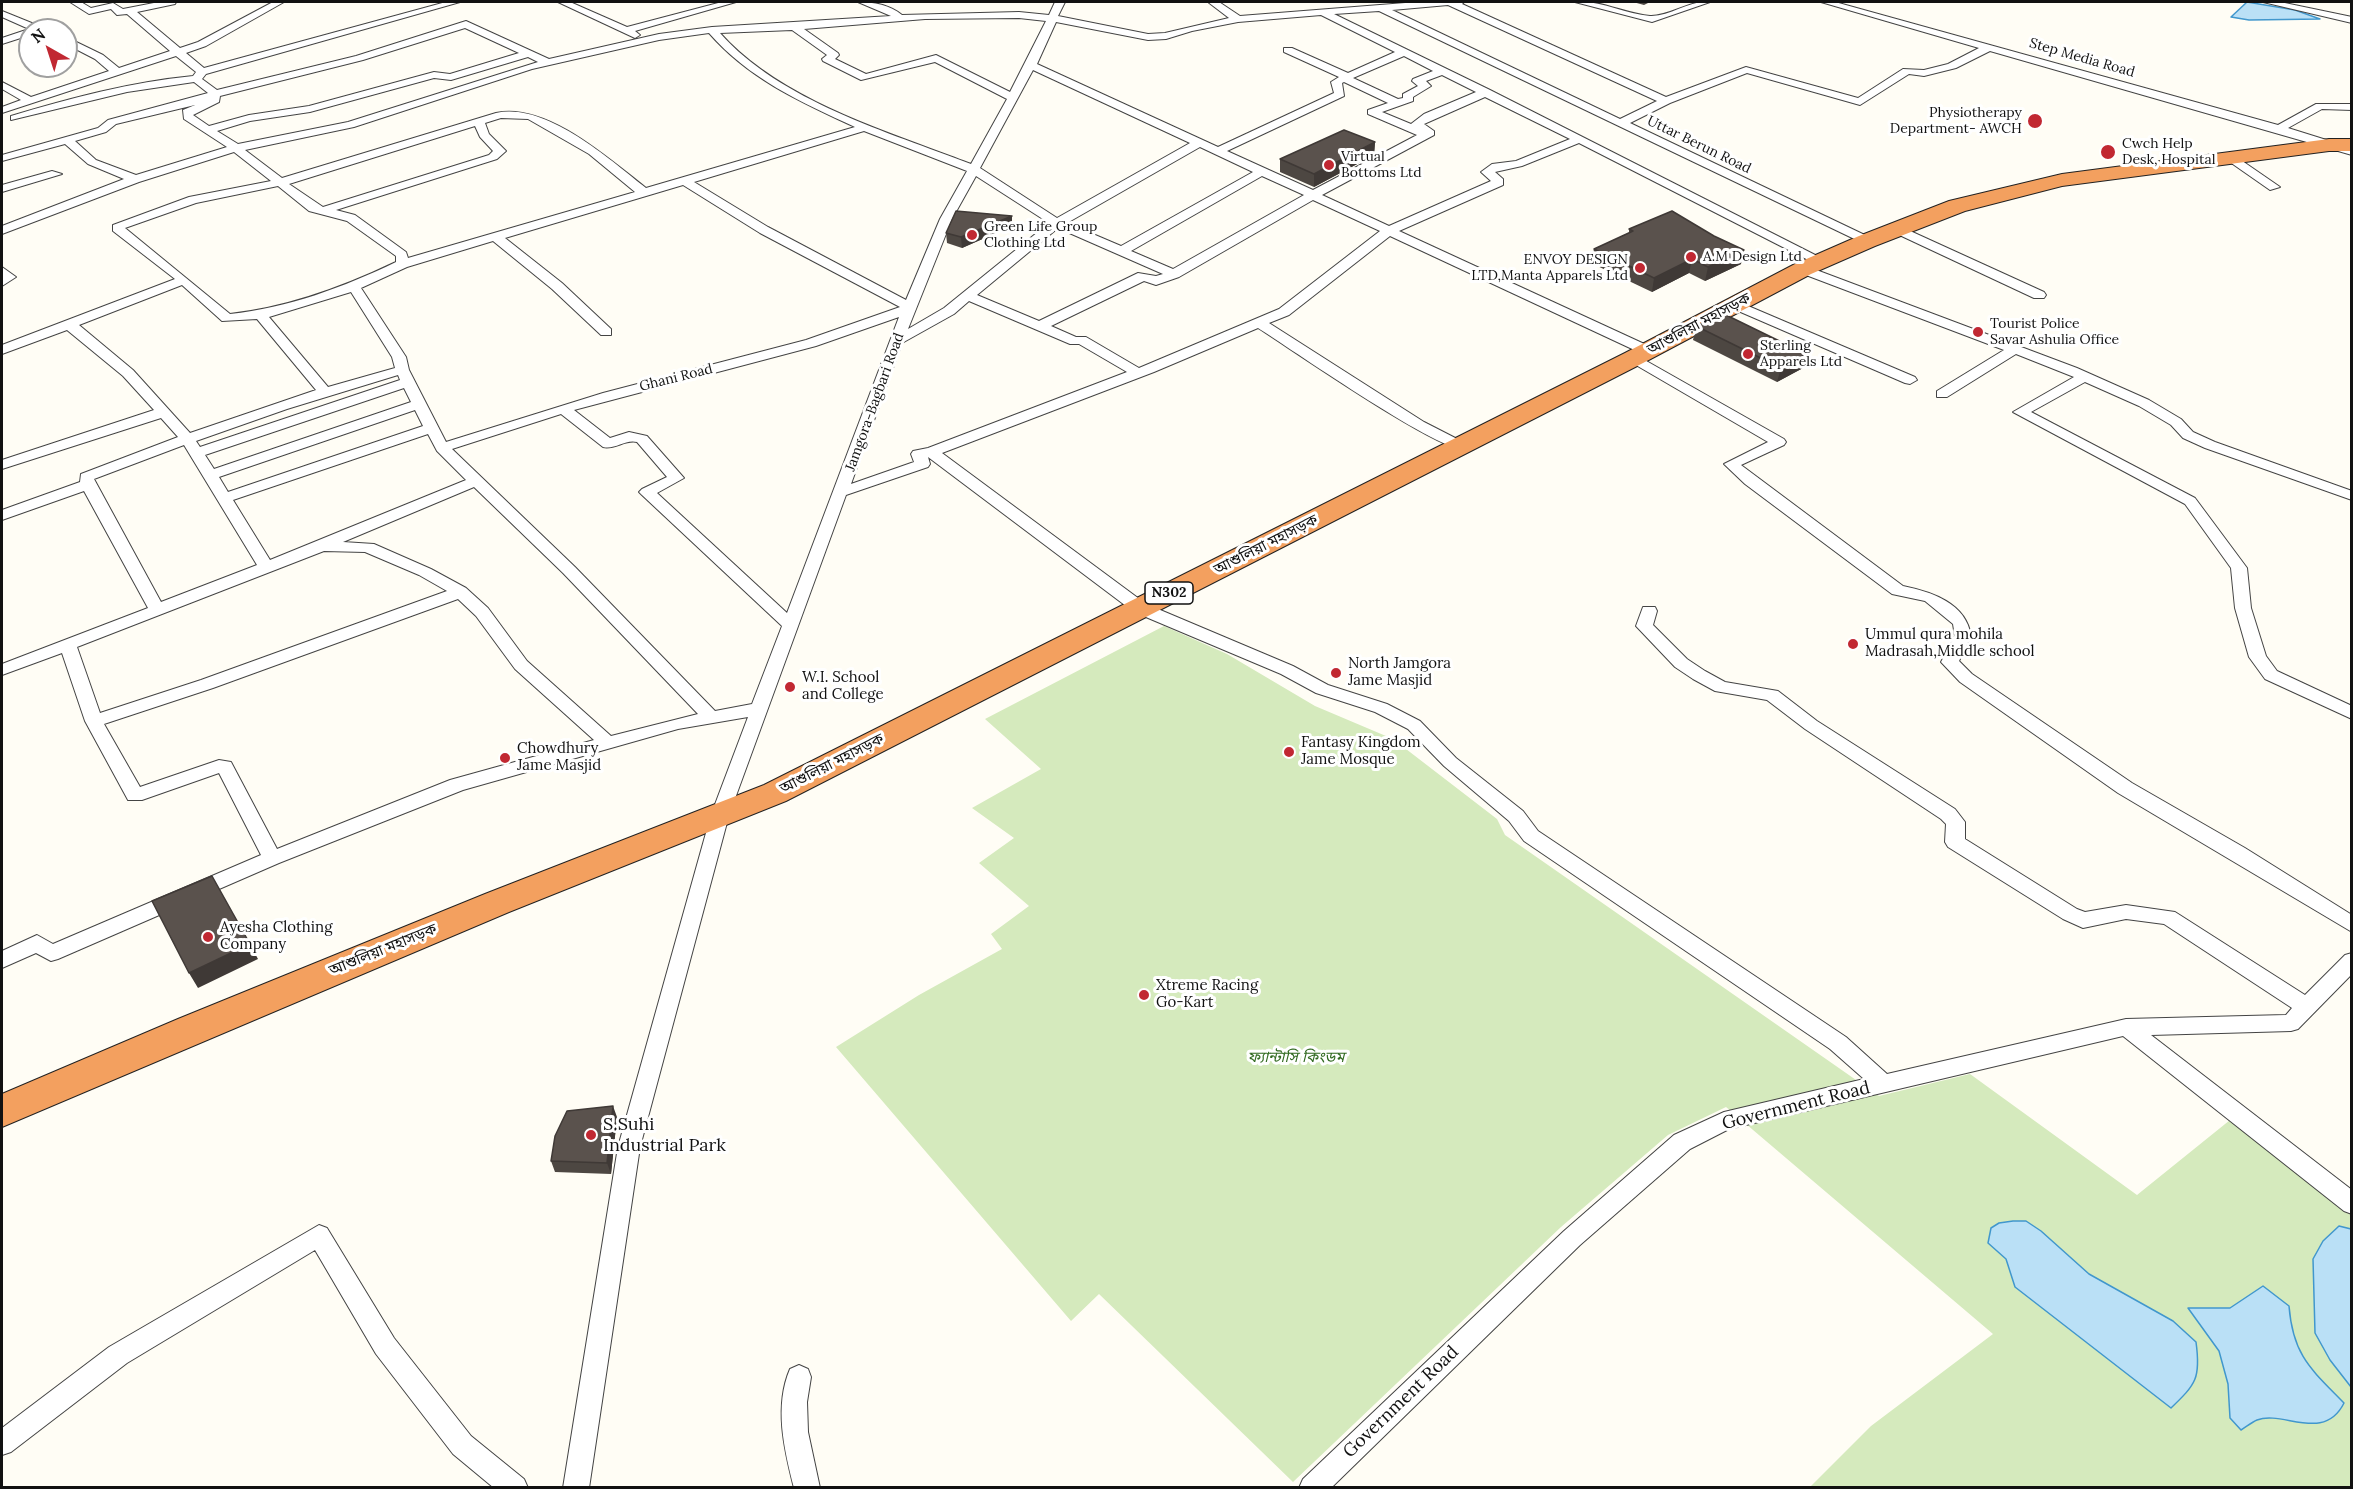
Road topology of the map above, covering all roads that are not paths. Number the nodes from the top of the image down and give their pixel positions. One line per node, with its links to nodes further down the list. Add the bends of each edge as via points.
1 (75, 2): 23 (street, via 89,11 112,6 121,13)
2 (171, 2): 23 (street)
3 (254, 2): 22 (street)
4 (279, 2): 22 (street)
5 (455, 2): 19 (street)
6 (563, 2): 21 (street)
7 (592, 2): 21 (street)
8 (731, 2): 34 (street)
9 (863, 2): 27 (street, via 891,10)
10 (1060, 2): 26 (street, Jamgora-Bagbari Road)
11 (1213, 2): 28 (street)
12 (1301, 2): 24 (street)
13 (1449, 2): 14 (street); 20 (street); 55 (street, Uttar Berun Road)
14 (1459, 2)
15 (1580, 2): 16 (street, via 1652,19)
16 (1705, 2)
17 (1826, 2): 39 (street, Step Media Road)
18 (2268, 2): 29 (street)
19 (444, 5): 31 (street, via 471,20); 48 (street)
20 (1378, 6): 24 (street); 61 (street)
21 (573, 7): 34 (street)
22 (266, 10): 41 (street, via 210,41)
23 (129, 11): 41 (street)
24 (1317, 11): 28 (street); 42 (street)
25 (2, 14): 30 (street)
26 (1052, 18): 27 (street, via 1019,15); 28 (street, via 1148,37); 45 (street, Jamgora-Bagbari Road)
27 (900, 19): 32 (street)
28 (1238, 19)
29 (2352, 20)
30 (18, 21)
31 (466, 24): 43 (street); 52 (street, via 359,58)
32 (793, 26): 33 (street); 53 (street, via 834,55 827,59 864,78 936,57)
33 (712, 30): 36 (street); 62 (street, via 728,51 756,72)
34 (625, 31): 36 (street)
35 (18, 36): 37 (street)
36 (645, 40): 44 (street)
37 (2, 41)
38 (78, 46): 46 (street)
39 (1990, 47): 55 (street, via 1952,66 1924,73 1907,71 1860,102 1746,70); 63 (street, Step Media Road)
40 (1288, 50): 49 (street)
41 (177, 51): 46 (street); 48 (street)
42 (1405, 52): 47 (street); 49 (street)
43 (529, 53): 44 (street); 64 (street, via 451,77 434,75 310,109 249,118)
44 (547, 62): 70 (street, via 350,125)
45 (1031, 65): 53 (street, Jamgora-Bagbari Road); 68 (street)
46 (116, 71): 54 (street)
47 (1443, 71): 51 (street); 56 (street, via 1417,81 1426,86)
48 (199, 75): 52 (street); 59 (street, via 82,98)
49 (1346, 78): 56 (street); 71 (street, via 1336,82 1340,94)
50 (2, 85): 54 (street)
51 (1486, 92): 65 (street, via 1416,124 1430,133); 66 (street)
52 (215, 94): 64 (street, via 215,100 187,112 188,117); 67 (street, via 112,122 102,130)
53 (1011, 97): 74 (street, Jamgora-Bagbari Road)
54 (30, 101): 58 (street)
55 (1666, 101): 61 (street, Uttar Berun Road)
56 (1397, 103): 65 (street, via 1372,112)
57 (2352, 107): 63 (street, via 2319,106)
58 (2, 110)
59 (2, 122)
60 (479, 122): 79 (street); 82 (street, via 500,115 530,116 593,152); 84 (street, via 484,135 500,151 493,157)
61 (1623, 125): 90 (street, Uttar Berun Road)
62 (865, 127): 74 (street); 78 (street)
63 (2279, 129): 69 (street, Step Media Road)
64 (207, 130): 70 (street)
65 (1426, 135): 83 (street)
66 (1579, 139): 88 (street, via 1518,164 1496,166 1487,172 1499,182); 93 (street)
67 (68, 141): 72 (street); 77 (street, via 92,162)
68 (1199, 143): 71 (street); 85 (street)
69 (2344, 147): 73 (highway, আশুলিয়া মহাসড়ক / N302)
70 (236, 148): 77 (street); 79 (street)
71 (1218, 151): 75 (street)
72 (2, 158)
73 (2231, 158): 80 (street); 86 (highway, আশুলিয়া মহাসড়ক / N302, via 2062,180 1957,206)
74 (973, 169): 85 (street); 102 (street, Jamgora-Bagbari Road, via 946,219)
75 (1263, 171): 83 (street); 91 (street)
76 (56, 174): 81 (street)
77 (135, 179): 87 (street)
78 (684, 181): 82 (street); 102 (street, via 764,230)
79 (282, 182): 84 (street, via 314,208); 96 (street, via 193,200 117,228)
80 (2274, 187)
81 (2, 189)
82 (644, 193): 89 (street)
83 (1313, 195): 88 (street); 95 (street)
84 (324, 211): 92 (street, via 351,218 402,255)
85 (1057, 223): 91 (street); 100 (street)
86 (1897, 229): 90 (highway, আশুলিয়া মহাসড়ক / N302); 99 (street)
87 (2, 230)
88 (1388, 231): 104 (street, via 1284,312); 111 (street, via 1447,255)
89 (496, 237): 92 (street); 107 (street)
90 (1867, 241): 93 (highway, আশুলিয়া মহাসড়ক / N302)
91 (1121, 251): 95 (street)
92 (402, 264): 98 (street)
93 (1812, 265): 101 (highway, আশুলিয়া মহাসড়ক / N302); 110 (street)
94 (2, 271): 97 (street, via 10,277)
95 (1174, 274): 106 (street, via 1156,281 1143,276)
96 (184, 280): 103 (street, via 227,318); 105 (street)
97 (2, 282)
98 (354, 286): 103 (street); 113 (street, via 399,357)
99 (2039, 295)
100 (968, 296): 106 (street); 108 (street, via 950,311)
101 (1734, 304): 111 (highway, আশুলিয়া মহাসড়ক / N302); 115 (street)
102 (910, 308): 108 (street, Jamgora-Bagbari Road); 119 (street, Ghani Road, via 811,343)
103 (260, 315): 116 (street)
104 (1260, 323): 112 (street); 124 (street, via 1419,425)
105 (70, 325): 109 (street); 120 (street, via 128,373)
106 (1041, 325): 112 (street, via 1075,341 1081,340)
107 (606, 332)
108 (896, 341): 132 (street, Jamgora-Bagbari Road)
109 (2, 350)
110 (2013, 350): 114 (street); 117 (street)
111 (1641, 355): 124 (highway, আশুলিয়া মহাসড়ক / N302); 152 (street, via 1779,442 1731,464 1750,481 1898,590 1930,597 1961,622 1963,636 1950,662 1965,678 2125,788)
112 (1138, 373): 126 (street)
113 (405, 376): 116 (street); 118 (street); 127 (street)
114 (2084, 376): 133 (street, via 2144,403 2176,422 2188,435 2210,445); 146 (street, via 2020,412 2190,501 2239,568 2243,608 2258,657 2271,675)
115 (1910, 380)
116 (320, 387): 121 (street); 123 (street)
117 (1942, 394)
118 (420, 404): 122 (street); 129 (street)
119 (564, 409): 125 (street, Ghani Road); 142 (street, via 608,444 629,436 642,439 676,478 647,492)
120 (163, 412): 123 (street); 128 (street)
121 (203, 422)
122 (432, 428): 125 (street); 134 (street)
123 (188, 439): 127 (street); 131 (street, via 86,477)
124 (1460, 446): 139 (highway, আশুলিয়া মহাসড়ক / N302)
125 (442, 448): 130 (street)
126 (931, 452): 132 (street, via 918,454 923,464); 139 (street)
127 (196, 453): 129 (street)
128 (2, 465)
129 (210, 475): 134 (street)
130 (476, 481): 136 (street); 147 (street, via 569,570)
131 (88, 484): 135 (street); 140 (street)
132 (841, 492): 142 (street, Jamgora-Bagbari Road)
133 (2352, 496)
134 (224, 498): 137 (street)
135 (2, 515)
136 (322, 546): 137 (street); 138 (street, via 368,547)
137 (267, 568): 140 (street)
138 (460, 592): 148 (street); 149 (street, via 483,612 521,665)
139 (1140, 608): 150 (highway, আশুলিয়া মহাসড়ক / N302, via 775,793); 157 (street, via 1287,670 1322,689 1381,708 1414,725 1450,762 1515,816 1531,836 1838,1043)
140 (158, 611): 143 (street)
141 (1649, 611): 155 (street, via 1644,627 1682,663 1721,687 1772,695 1811,725 1948,814 1956,822 1955,842 2070,914 2082,920 2126,912 2168,917)
142 (791, 626): 145 (street, Jamgora-Bagbari Road)
143 (68, 645): 144 (street); 148 (street)
144 (2, 670)
145 (760, 709): 147 (street); 150 (street, Jamgora-Bagbari Road)
146 (2352, 713)
147 (711, 717): 149 (street)
148 (94, 721): 151 (street, via 135,795 225,766)
149 (608, 743): 151 (street, via 457,785)
150 (720, 815): 158 (highway, আশুলিয়া মহাসড়ক / N302, via 431,930); 163 (street, Jamgora-Bagbari Road, via 629,1147)
151 (272, 858): 153 (street, via 51,953 37,943)
152 (2352, 925)
153 (2, 960)
154 (2352, 961): 155 (street, Government Road)
155 (2307, 1006): 156 (street, Government Road, via 2291,1023)
156 (2126, 1027): 157 (street, Government Road); 159 (street)
157 (1883, 1084): 165 (street, Government Road, via 1724,1121 1682,1142 1572,1238)
158 (2, 1111)
159 (2352, 1204)
160 (799, 1377): 164 (street, via 795,1385 795,1427)
161 (2, 1443): 162 (street, via 118,1355 319,1236 385,1346 462,1445)
162 (515, 1488)
163 (576, 1488)
164 (807, 1488)
165 (1312, 1488)

